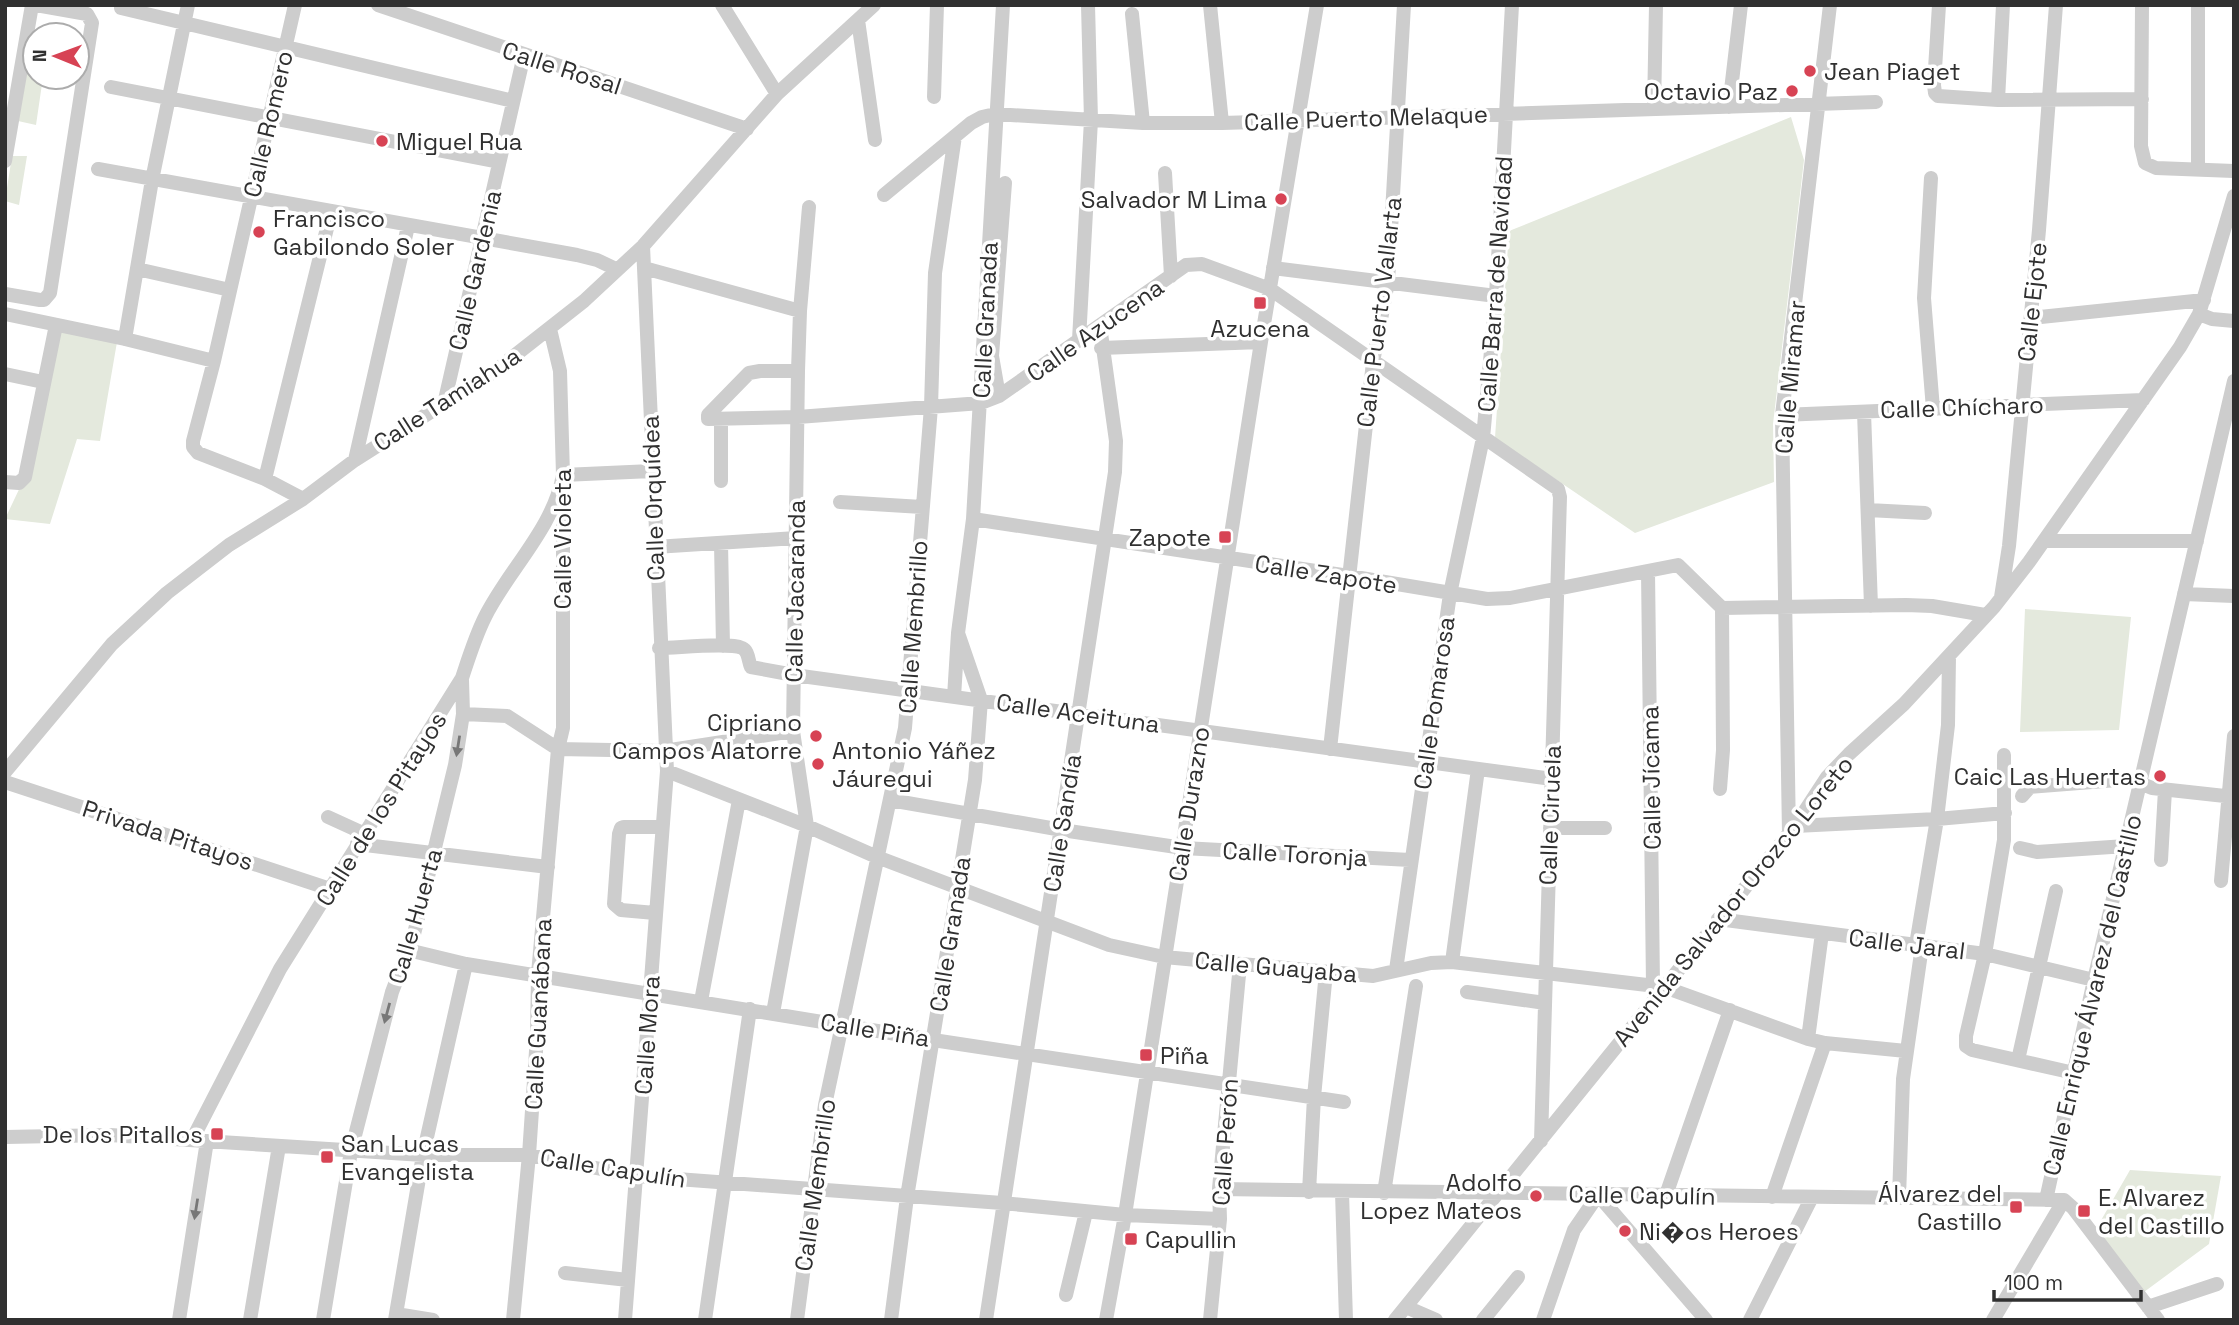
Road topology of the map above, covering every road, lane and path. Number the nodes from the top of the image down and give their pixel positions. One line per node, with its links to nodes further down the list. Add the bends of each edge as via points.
1 (34, 5): 52 (street); 77 (street, via 87,15 92,23 50,293 44,300)
2 (188, 5): 26 (street)
3 (295, 5): 27 (street, Calle Romero)
4 (378, 5): 23 (street, Calle Rosal)
5 (722, 5): 30 (street)
6 (874, 5): 25 (street, Calle Tamiahua)
7 (937, 5): 31 (street)
8 (1003, 5): 41 (street, Calle Granada)
9 (1088, 5): 45 (street)
10 (1210, 5): 48 (street)
11 (1317, 5): 46 (street, Calle Durazno)
12 (1404, 5): 44 (street, Calle Puerto Vallarta)
13 (1512, 5): 42 (street, Calle Barra de Navidad)
14 (1656, 5): 40 (street)
15 (1741, 5): 39 (street)
16 (1830, 5): 38 (street, Calle Miramar)
17 (1939, 5): 34 (street, via 1935,93 1943,98)
18 (2003, 5): 34 (street)
19 (2056, 5): 35 (street, Calle Ejote)
20 (2142, 5): 33 (street)
21 (2198, 5): 55 (street)
22 (121, 8): 26 (street)
23 (395, 8): 28 (street, Calle Rosal)
24 (1132, 14): 47 (street)
25 (858, 20): 30 (street, Calle Tamiahua); 51 (street)
26 (184, 23): 27 (street); 32 (street)
27 (285, 47): 36 (street); 43 (street, Calle Romero)
28 (524, 55): 36 (street, Calle Gardenia); 49 (street, Calle Rosal)
29 (111, 87): 32 (street)
30 (777, 94): 49 (street, Calle Tamiahua)
31 (934, 97)
32 (169, 98): 43 (street); 59 (street)
33 (2142, 99): 35 (street); 55 (street, via 2145,163 2156,168)
34 (1998, 100): 35 (street)
35 (2049, 100): 82 (street, Calle Ejote)
36 (513, 101): 53 (street, Calle Gardenia)
37 (1876, 102): 38 (street, Calle Puerto Melaque)
38 (1818, 104): 39 (street, Calle Puerto Melaque); 105 (street, Calle Miramar)
39 (1729, 107): 40 (street, Calle Puerto Melaque)
40 (1654, 109): 42 (street, Calle Puerto Melaque)
41 (995, 114): 45 (street, Calle Puerto Melaque); 50 (street, Calle Puerto Melaque, via 971,123); 99 (street, Calle Granada)
42 (1507, 114): 44 (street, Calle Puerto Melaque); 78 (street, Calle Barra de Navidad)
43 (269, 117): 53 (street); 63 (street, Calle Romero)
44 (1398, 117): 46 (street, Calle Puerto Melaque); 74 (street, Calle Puerto Vallarta)
45 (1091, 120): 47 (street, Calle Puerto Melaque); 88 (street)
46 (1297, 120): 48 (street, Calle Puerto Melaque); 71 (street, Calle Durazno)
47 (1143, 122): 48 (street, Calle Puerto Melaque)
48 (1222, 123)
49 (747, 129): 68 (street, Calle Tamiahua)
50 (956, 136): 61 (street, Calle Puerto Melaque); 102 (street, Calle Membrillo, via 935,273)
51 (875, 140)
52 (5, 161)
53 (499, 162): 67 (street, Calle Gardenia)
54 (99, 169): 59 (street)
55 (2198, 170): 56 (street)
56 (2234, 171)
57 (1166, 173): 73 (street)
58 (1931, 178): 103 (street, via 1924,298)
59 (152, 180): 63 (street); 69 (street)
60 (1005, 183): 97 (street, via 992,356)
61 (884, 195)
62 (2234, 196): 79 (street, Avenida Salvador Orozco Loreto)
63 (251, 198): 65 (street); 76 (street, Calle Romero)
64 (809, 207): 80 (street, Calle Jacaranda)
65 (331, 212): 66 (street); 112 (street)
66 (408, 226): 67 (street); 109 (street)
67 (482, 239): 72 (street, via 577,255); 100 (street, Calle Gardenia)
68 (643, 246): 70 (street, Calle Orquídea); 72 (street, Calle Tamiahua)
69 (137, 268): 76 (street); 87 (street)
70 (644, 268): 80 (street); 110 (street, Calle Orquídea)
71 (1273, 268): 74 (street); 75 (street, Calle Durazno)
72 (616, 269): 86 (street, Calle Tamiahua)
73 (1171, 276): 75 (street, Calle Azucena, via 1186,265 1202,264); 85 (street, Calle Azucena)
74 (1388, 282): 78 (street); 92 (street, Calle Puerto Vallarta)
75 (1270, 289): 89 (street, Calle Durazno); 92 (street, Calle Azucena)
76 (230, 290): 91 (street, Calle Romero)
77 (5, 295)
78 (1496, 296): 108 (street, Calle Barra de Navidad)
79 (2201, 307): 82 (street); 83 (street, via 2224,322); 98 (street, Avenida Salvador Orozco Loreto)
80 (800, 311): 93 (street, Calle Jacaranda)
81 (5, 314): 84 (street)
82 (2031, 318): 101 (street, Calle Ejote)
83 (2234, 321)
84 (56, 325): 87 (street); 95 (street)
85 (1100, 326): 88 (street, Calle Azucena); 90 (street, Calle Sandía)
86 (550, 329): 100 (street, Calle Tamiahua); 111 (street, Calle Violeta, via 560,371)
87 (125, 339): 91 (street)
88 (1079, 340): 97 (street, Calle Azucena)
89 (1261, 342): 90 (street); 128 (street, Calle Durazno)
90 (1101, 348): 123 (street, Calle Sandía, via 1116,441)
91 (214, 360): 112 (street, Calle Romero, via 193,447)
92 (1373, 362): 108 (street, Calle Azucena); 130 (street, Calle Puerto Vallarta)
93 (798, 371): 106 (street, Calle Jacaranda); 107 (street, via 749,373 708,415)
94 (5, 374): 95 (street)
95 (43, 382): 114 (street, via 23,481)
96 (2233, 388): 125 (street, Calle Enrique Álvarez del Castillo)
97 (999, 396): 99 (street, Calle Azucena)
98 (2143, 400): 101 (street, Calle Chícharo); 124 (street, Avenida Salvador Orozco Loreto)
99 (981, 403): 102 (street, Calle Azucena); 121 (street, Calle Granada)
100 (444, 404): 109 (street, Calle Tamiahua)
101 (2022, 405): 103 (street, Calle Chícharo); 135 (street, Calle Ejote)
102 (931, 407): 106 (street, Calle Azucena); 118 (street, Calle Membrillo)
103 (1933, 409): 104 (street, Calle Chícharo)
104 (1864, 412): 105 (street, Calle Chícharo); 119 (street)
105 (1782, 415): 137 (street, Calle Miramar)
106 (798, 417): 107 (street, Calle Azucena); 122 (street, Calle Jacaranda)
107 (714, 419): 113 (street)
108 (1483, 438): 115 (street, Calle Azucena); 132 (street, Calle Pomarosa)
109 (355, 460): 116 (street, Calle Tamiahua)
110 (652, 471): 111 (street); 127 (street, Calle Orquídea)
111 (563, 475): 145 (street, Calle de los Pitayos, via 547,520 486,615); 154 (street, Calle Violeta, via 562,728)
112 (265, 479): 116 (street)
113 (721, 481)
114 (5, 482)
115 (1558, 489): 131 (street, Calle Ciruela)
116 (303, 499): 161 (street, Calle Tamiahua, via 229,545 140,616)
117 (840, 502): 118 (street)
118 (922, 507): 146 (street, Calle Membrillo)
119 (1868, 510): 120 (street); 136 (street)
120 (1925, 513)
121 (973, 519): 123 (street, Calle Zapote); 140 (street, Calle Granada)
122 (796, 538): 126 (street); 144 (street, Calle Jacaranda)
123 (1105, 540): 128 (street, Calle Zapote); 150 (street, Calle Sandía)
124 (2044, 541): 125 (street); 135 (street, Avenida Salvador Orozco Loreto)
125 (2197, 541): 133 (street, Calle Enrique Álvarez del Castillo)
126 (721, 543): 127 (street); 141 (street)
127 (655, 547): 142 (street, Calle Orquídea)
128 (1227, 559): 130 (street, Calle Zapote); 151 (street, Calle Durazno)
129 (1648, 570): 131 (street, Calle Zapote); 138 (street, Calle Zapote, via 1678,565); 212 (street, Calle Jícama)
130 (1349, 576): 132 (street, Calle Zapote); 155 (street)
131 (1556, 589): 132 (street, Calle Zapote, via 1487,600); 162 (street, Calle Ciruela)
132 (1450, 594): 158 (street, Calle Pomarosa)
133 (2184, 594): 134 (street); 164 (street, Calle Enrique Álvarez del Castillo)
134 (2234, 596)
135 (2001, 598): 139 (street, Avenida Salvador Orozco Loreto)
136 (1871, 606): 137 (street); 139 (street, via 1932,606)
137 (1785, 607): 138 (street); 180 (street, Calle Miramar)
138 (1722, 608): 165 (street)
139 (1984, 615): 143 (street, Avenida Salvador Orozco Loreto)
140 (958, 633): 147 (street, Calle Granada); 148 (street, Calle Granada)
141 (723, 646): 142 (street); 144 (street, Calle Aceituna, via 745,649 754,668)
142 (659, 648): 156 (street, Calle Orquídea)
143 (1950, 656): 174 (street); 180 (street, Avenida Salvador Orozco Loreto, via 1827,777)
144 (794, 675): 146 (street, Calle Aceituna); 152 (street, Calle Jacaranda)
145 (462, 678): 149 (street, Calle Huerta); 181 (street, Calle de los Pitayos)
146 (908, 690): 147 (street, Calle Aceituna); 170 (street, Calle Membrillo)
147 (954, 696): 148 (street, Calle Aceituna)
148 (981, 700): 150 (street, Calle Aceituna); 172 (street, Calle Granada)
149 (463, 713): 154 (street, via 514,718); 185 (street, Calle Huerta, one-way to 185)
150 (1078, 714): 151 (street, Calle Aceituna); 179 (street, Calle Sandía)
151 (1202, 730): 155 (street, Calle Aceituna); 183 (street, Calle Durazno)
152 (793, 731): 156 (street); 175 (street, Calle Jacaranda)
153 (2234, 736): 168 (street)
154 (558, 749): 156 (street); 189 (street, Calle Guanábana)
155 (1329, 749): 158 (street, Calle Aceituna)
156 (664, 751): 160 (street, Calle Mora)
157 (2004, 755): 171 (street)
158 (1427, 762): 159 (street, Calle Aceituna); 187 (street, Calle Pomarosa)
159 (1478, 769): 162 (street, Calle Aceituna); 202 (street)
160 (667, 771): 169 (street, Calle Guayaba); 176 (street, Calle Mora)
161 (5, 772)
162 (1552, 779): 177 (street, Calle Ciruela)
163 (5, 782): 191 (street, Privada Pitayos)
164 (2141, 783): 166 (street); 167 (street, via 2130,779 2030,787); 182 (street, Calle Enrique Álvarez del Castillo)
165 (1720, 789)
166 (2165, 790): 168 (street); 188 (street)
167 (2022, 796)
168 (2231, 797): 190 (street)
169 (739, 800): 175 (street, Calle Guayaba); 215 (street)
170 (890, 800): 172 (street, Calle Toronja); 186 (street, Calle Membrillo)
171 (2005, 813): 174 (street); 200 (street)
172 (969, 814): 179 (street, Calle Toronja); 192 (street, Calle Granada)
173 (328, 817): 181 (street)
174 (1937, 819): 180 (street); 198 (street)
175 (807, 826): 186 (street, Calle Guayaba); 219 (street, Calle Jacaranda)
176 (663, 827): 194 (street, Calle Mora); 194 (street, via 624,827 619,834 614,904 621,910)
177 (1550, 828): 178 (street); 208 (street, Calle Ciruela)
178 (1605, 828)
179 (1062, 830): 183 (street, Calle Toronja); 196 (street, Calle Sandía)
180 (1792, 830): 195 (street, Avenida Salvador Orozco Loreto)
181 (360, 839): 185 (street); 191 (street, Calle de los Pitayos)
182 (2126, 846): 184 (street, via 2037,852); 210 (street, Calle Enrique Álvarez del Castillo)
183 (1183, 848): 187 (street, Calle Toronja); 201 (street, Calle Durazno)
184 (2020, 848)
185 (434, 853): 189 (street); 199 (street, Calle Huerta)
186 (877, 858): 192 (street, Calle Guayaba); 220 (street, Calle Membrillo)
187 (1410, 860): 206 (street, Calle Pomarosa)
188 (2161, 860)
189 (548, 867): 209 (street, Calle Guanábana)
190 (2221, 881)
191 (330, 888): 233 (street, Calle de los Pitayos, via 280,969)
192 (957, 888): 196 (street, Calle Guayaba); 222 (street, Calle Granada)
193 (2056, 891): 205 (street)
194 (655, 914): 214 (street, Calle Mora)
195 (1718, 919): 197 (street, Calle Jaral); 212 (street, Avenida Salvador Orozco Loreto)
196 (1046, 923): 201 (street, Calle Guayaba, via 1109,945); 225 (street, Calle Sandía)
197 (1822, 933): 198 (street, Calle Jaral); 221 (street)
198 (1919, 945): 200 (street, Calle Jaral); 224 (street)
199 (408, 950): 203 (street, Calle Piña); 237 (street, Calle Huerta, one-way to 237, via 392,992)
200 (1985, 954): 205 (street, Calle Jaral); 226 (street, via 1966,1046)
201 (1164, 957): 204 (street, Calle Guayaba); 227 (street, Calle Durazno)
202 (1452, 962): 206 (street, Calle Guayaba); 208 (street, Calle Guayaba)
203 (466, 964): 209 (street, Calle Piña); 238 (street)
204 (1240, 964): 207 (street, Calle Guayaba); 229 (street, Calle Perón)
205 (2040, 966): 210 (street, Calle Jaral); 226 (street)
206 (1395, 970): 207 (street, Calle Guayaba, via 1373,976)
207 (1326, 972): 230 (street)
208 (1546, 973): 212 (street, Calle Guayaba); 216 (street, Calle Ciruela)
209 (538, 974): 214 (street, Calle Piña); 239 (street, Calle Guanábana)
210 (2094, 979): 228 (street, Calle Enrique Álvarez del Castillo)
211 (1416, 986): 246 (street)
212 (1659, 986): 218 (street, Calle Guayaba); 235 (street, Avenida Salvador Orozco Loreto)
213 (1467, 992): 216 (street)
214 (650, 993): 215 (street, Calle Piña); 240 (street, Calle Mora)
215 (701, 1001): 217 (street, Calle Piña)
216 (1545, 1003): 235 (street, Calle Ciruela)
217 (750, 1009): 219 (street, Calle Piña); 241 (street)
218 (1730, 1010): 221 (street, Calle Guayaba); 249 (street)
219 (773, 1013): 220 (street, Calle Piña)
220 (842, 1025): 222 (street, Calle Piña); 243 (street, Calle Membrillo)
221 (1808, 1039): 223 (street, Calle Guayaba)
222 (933, 1040): 225 (street, Calle Piña); 250 (street, Calle Granada)
223 (1825, 1043): 224 (street, Calle Guayaba); 251 (street)
224 (1906, 1051): 253 (street)
225 (1026, 1055): 227 (street, Calle Piña); 256 (street, Calle Sandía)
226 (2018, 1060): 228 (street)
227 (1146, 1073): 229 (street, Calle Piña); 258 (street, Calle Durazno)
228 (2074, 1073): 254 (street, Calle Enrique Álvarez del Castillo)
229 (1228, 1086): 230 (street, Calle Piña); 242 (street, Calle Perón)
230 (1314, 1097): 231 (street, Calle Piña); 244 (street)
231 (1344, 1102)
232 (5, 1138): 233 (street, Calle Capulín, via 110,1135)
233 (191, 1140): 234 (street, Calle Capulín)
234 (207, 1141): 236 (street, Calle Capulín); 268 (street, one-way to 268)
235 (1541, 1141): 247 (street, Avenida Salvador Orozco Loreto)
236 (279, 1146): 237 (street, Calle Capulín); 269 (street)
237 (351, 1151): 238 (street, Calle Capulín); 270 (street, Calle Huerta)
238 (423, 1155): 239 (street, Calle Capulín); 267 (street)
239 (530, 1155): 240 (street, Calle Capulín); 272 (street, Calle Guanábana)
240 (637, 1176): 241 (street, Calle Capulín); 262 (street, Calle Mora)
241 (725, 1183): 243 (street, Calle Capulín); 274 (street)
242 (1219, 1189): 244 (street, Calle Capulín); 259 (street, Calle Perón)
243 (814, 1191): 250 (street, Calle Capulín); 275 (street, Calle Membrillo)
244 (1309, 1192): 245 (street, Calle Capulín)
245 (1342, 1192): 246 (street, Calle Capulín); 280 (street)
246 (1384, 1193): 247 (street, Calle Capulín)
247 (1499, 1194): 248 (street, Calle Capulín); 265 (street, Avenida Salvador Orozco Loreto)
248 (1598, 1195): 249 (street, Calle Capulín); 284 (street, via 1574,1230); 285 (street)
249 (1666, 1195): 251 (street, Calle Capulín)
250 (906, 1197): 256 (street, Calle Capulín); 276 (street, Calle Granada)
251 (1772, 1197): 252 (street, Calle Capulín)
252 (1812, 1197): 253 (street, Calle Capulín); 286 (street)
253 (1899, 1198): 254 (street, Calle Capulín)
254 (2046, 1200): 255 (street, Calle Capulín)
255 (2064, 1200): 266 (street); 287 (street)
256 (1002, 1203): 257 (street, Calle Capulín); 277 (street, Calle Sandía)
257 (1086, 1212): 258 (street, Calle Capulín); 264 (street)
258 (1125, 1215): 259 (street, Calle Capulín); 278 (street, Calle Durazno)
259 (1220, 1219): 279 (street, Calle Perón)
260 (565, 1273): 262 (street)
261 (1518, 1277): 283 (street)
262 (628, 1280): 273 (street, Calle Mora)
263 (2217, 1284): 266 (street)
264 (1066, 1295)
265 (1406, 1307): 281 (street, Avenida Salvador Orozco Loreto); 282 (street)
266 (2148, 1307): 288 (street)
267 (395, 1317): 271 (street)
268 (178, 1320)
269 (250, 1320)
270 (323, 1320)
271 (433, 1320)
272 (513, 1320)
273 (625, 1320)
274 (705, 1320)
275 (797, 1320)
276 (891, 1320)
277 (986, 1320)
278 (1106, 1320)
279 (1210, 1320)
280 (1346, 1320)
281 (1395, 1320)
282 (1436, 1320)
283 (1483, 1320)
284 (1543, 1320)
285 (1706, 1320)
286 (1750, 1320)
287 (1993, 1320)
288 (2158, 1320)

